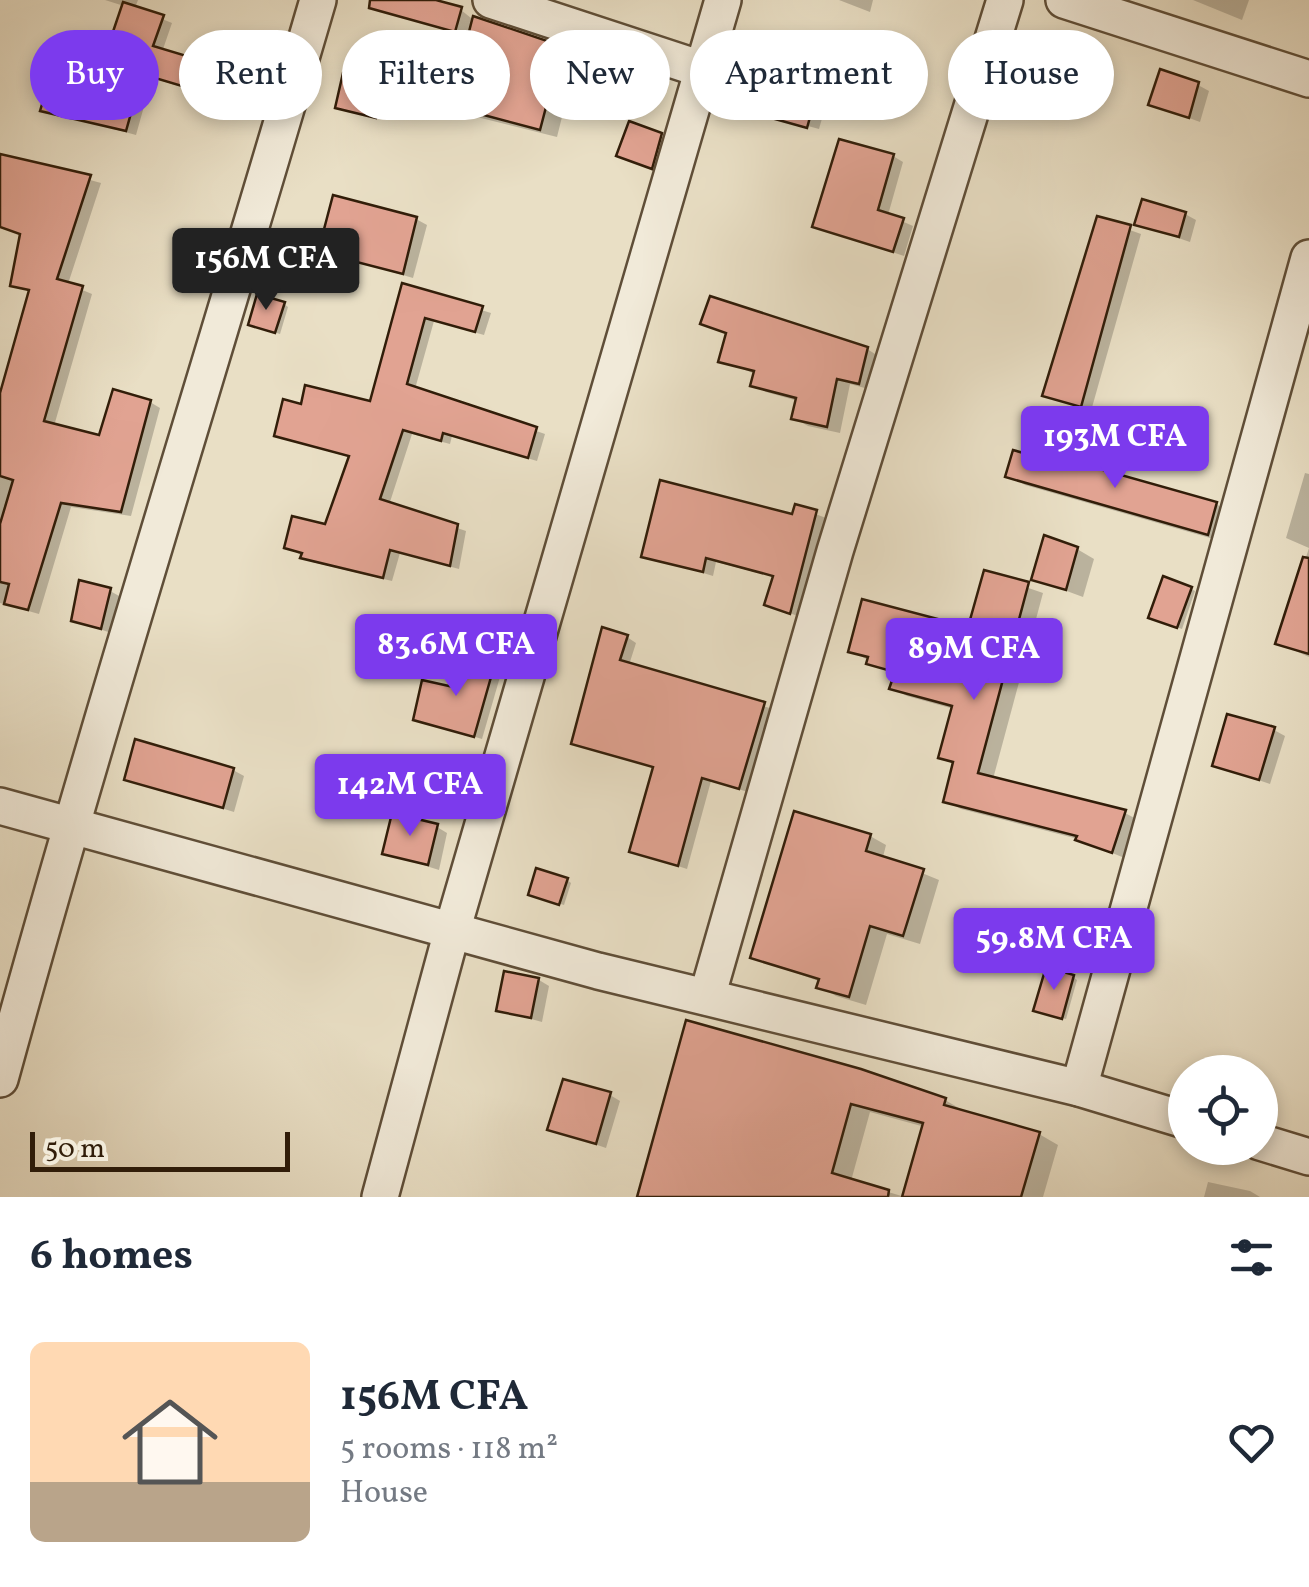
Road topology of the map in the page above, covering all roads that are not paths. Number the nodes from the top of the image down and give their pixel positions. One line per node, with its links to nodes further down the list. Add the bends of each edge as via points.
1 (318, 0): 12 (street)
2 (492, 0): 7 (street)
3 (723, 0): 6 (street)
4 (1004, 0): 14 (street)
5 (1064, 0): 8 (street)
6 (713, 30)
7 (690, 65)
8 (1309, 79)
9 (690, 107): 13 (street)
10 (1309, 258): 16 (street)
11 (0, 806): 12 (street)
12 (69, 826): 13 (street); 15 (street)
13 (452, 931): 14 (street); 20 (street)
14 (706, 997): 16 (street)
15 (0, 1078)
16 (1079, 1088): 17 (street)
17 (1168, 1115)
18 (1278, 1148): 19 (street)
19 (1309, 1157)
20 (380, 1197)

